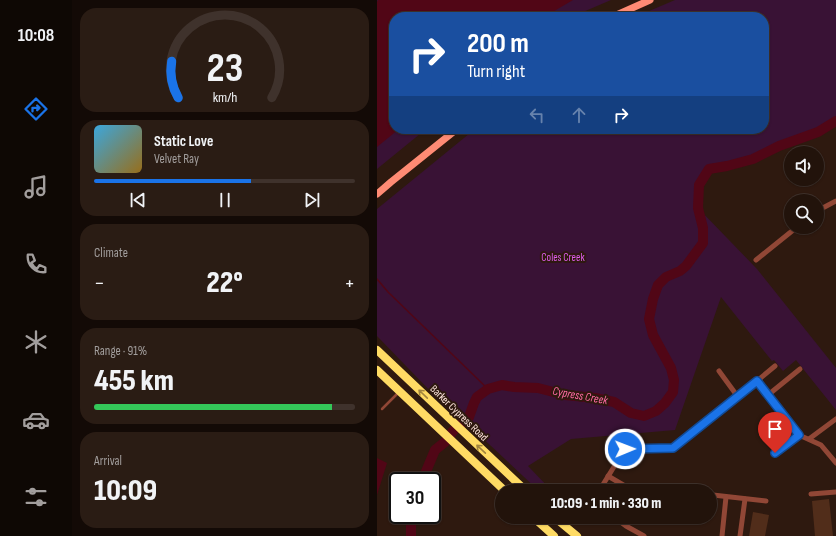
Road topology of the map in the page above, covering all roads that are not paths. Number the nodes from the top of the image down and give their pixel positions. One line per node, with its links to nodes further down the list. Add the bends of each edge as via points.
1 (650, 0): 2 (street)
2 (623, 12)
3 (451, 134): 4 (street)
4 (391, 182): 5 (street); 6 (street)
5 (377, 190)
6 (377, 194)
7 (836, 201): 8 (street)
8 (824, 207)
9 (788, 234): 10 (street)
10 (756, 260)
11 (377, 350): 28 (main road, Barker Cypress Road, one-way to 11)
12 (775, 366): 16 (street)
13 (800, 369): 18 (street)
14 (377, 370): 17 (main road)
15 (719, 371): 19 (street)
16 (757, 381): 18 (street); 19 (street)
17 (399, 392): 20 (lane); 27 (main road)
18 (768, 394): 22 (street)
19 (737, 396): 26 (street, via 673,448 625,449)
20 (382, 408)
21 (836, 419): 23 (street)
22 (799, 435): 23 (street); 24 (street)
23 (809, 439): 25 (street, via 821,445)
24 (775, 453)
25 (836, 463)
26 (608, 476): 29 (street); 30 (street)
27 (498, 484)
28 (518, 484)
29 (603, 484)
30 (622, 484)
31 (836, 492): 32 (street)
32 (811, 494)
33 (717, 496): 34 (street)
34 (726, 497): 35 (street); 44 (street)
35 (745, 499): 36 (street); 45 (street)
36 (766, 501)
37 (541, 524): 41 (main road)
38 (555, 524): 41 (main road)
39 (562, 524): 42 (main road)
40 (623, 524): 43 (street)
41 (552, 534)
42 (577, 536)
43 (644, 536)
44 (722, 536)
45 (740, 536)

